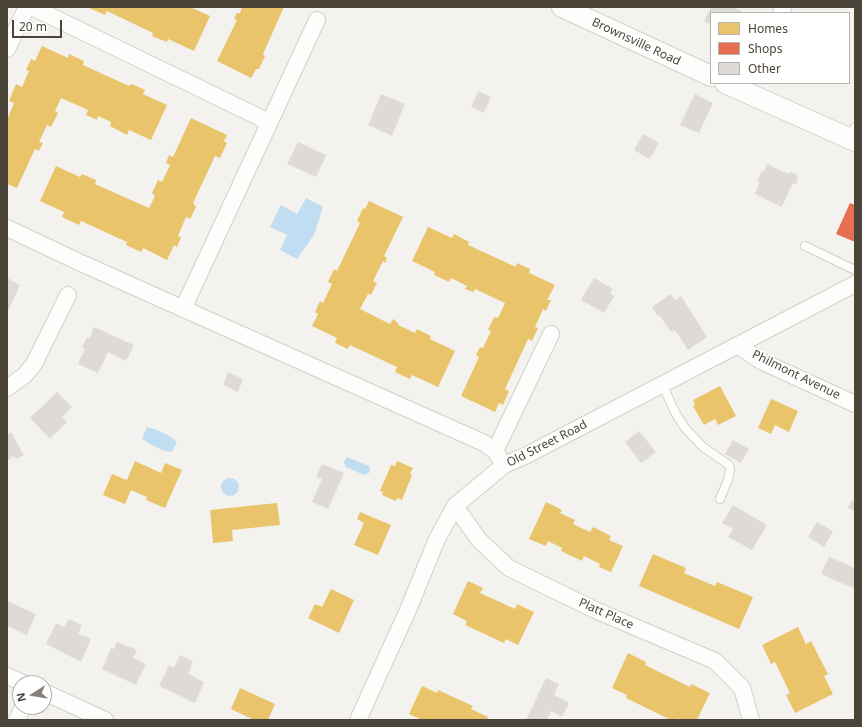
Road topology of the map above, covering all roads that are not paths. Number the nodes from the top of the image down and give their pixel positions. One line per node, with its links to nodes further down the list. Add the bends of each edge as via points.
1 (27, 7): 5 (street)
2 (32, 7): 8 (street)
3 (562, 7): 6 (street, Brownsville Road)
4 (317, 20): 8 (street)
5 (7, 49)
6 (710, 76)
7 (739, 86): 9 (street)
8 (269, 122): 15 (street)
9 (853, 135)
10 (7, 228): 15 (street)
11 (805, 246): 12 (lane)
12 (855, 270)
13 (855, 284): 17 (street, Old Street Road)
14 (68, 295): 19 (street, via 34,364 25,375)
15 (183, 309): 21 (street, via 484,443)
16 (551, 334): 21 (street)
17 (737, 345): 18 (street, Old Street Road); 20 (street, Philmont Avenue, via 761,361)
18 (662, 384): 22 (street, Old Street Road); 23 (lane, via 685,428 703,447 729,465 728,480)
19 (7, 388)
20 (855, 404)
21 (495, 451): 22 (street)
22 (504, 465): 24 (street, Old Street Road)
23 (720, 499)
24 (455, 506): 27 (street, Old Street Road, via 437,539); 28 (street, Platt Place, via 479,540 509,568 595,610 715,660 742,688)
25 (52, 696): 26 (street)
26 (105, 720)
27 (358, 720)
28 (751, 720)

